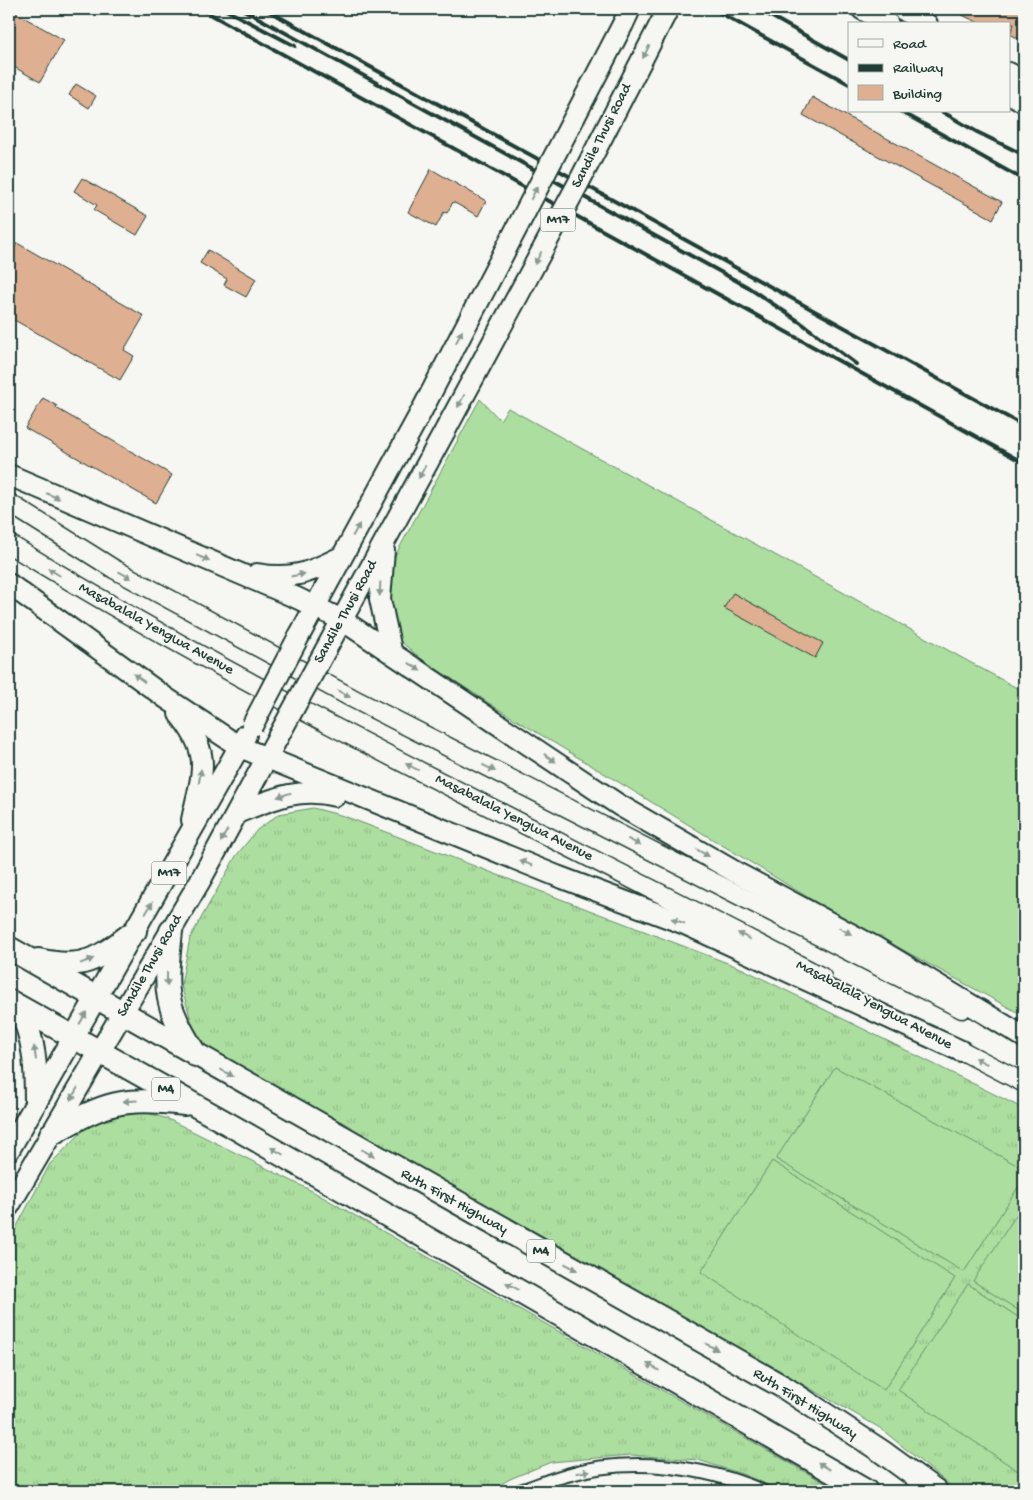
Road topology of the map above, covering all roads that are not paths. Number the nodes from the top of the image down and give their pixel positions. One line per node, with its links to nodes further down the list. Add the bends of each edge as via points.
1 (630, 9): 16 (main road, Sandile Thusi Road / M17, one-way to 1, bridge, via 421,412)
2 (668, 9): 14 (main road, Sandile Thusi Road / M17, one-way to 14, bridge, via 578,184)
3 (862, 9): 5 (main road)
4 (900, 9): 6 (street); 7 (main road)
5 (885, 22)
6 (890, 22)
7 (923, 22)
8 (1010, 74): 9 (main road)
9 (1024, 82)
10 (1010, 94): 11 (main road)
11 (1024, 102)
12 (9, 475): 17 (main road, one-way to 17)
13 (9, 503): 36 (main road, one-way to 36, via 114,569 352,698)
14 (385, 541): 20 (main road, Sandile Thusi Road / M17); 21 (main road, one-way to 21, via 380,599)
15 (9, 544): 37 (main road, Masabalala Yengwa Avenue, one-way to 15, via 685,905 319,720 69,582)
16 (341, 558): 17 (main road, one-way to 16, via 289,577 310,573); 19 (main road, Sandile Thusi Road / M17)
17 (233, 570): 19 (main road)
18 (9, 584): 22 (main road, one-way to 18)
19 (315, 606): 20 (main road); 23 (main road, Sandile Thusi Road / M17, bridge)
20 (342, 620): 21 (main road); 24 (main road, Sandile Thusi Road / M17, bridge)
21 (391, 650): 35 (main road, one-way to 35, via 619,805 875,947)
22 (166, 698): 23 (main road); 27 (main road, one-way to 22, via 202,754 195,733)
23 (240, 747): 24 (main road); 27 (main road, Sandile Thusi Road / M17)
24 (266, 759): 25 (main road, Sandile Thusi Road / M17); 26 (main road)
25 (237, 813): 26 (main road, one-way to 25, via 311,791 293,792); 29 (main road, Sandile Thusi Road / M17, one-way to 29)
26 (416, 819): 37 (main road, one-way to 26, via 685,924)
27 (187, 841): 28 (main road, Sandile Thusi Road / M17, one-way to 27)
28 (135, 931): 30 (highway, one-way to 28, via 57,964 74,965 88,962); 31 (main road, Sandile Thusi Road / M17)
29 (171, 931): 33 (main road, Sandile Thusi Road / M17); 39 (highway, one-way to 39, via 167,995 171,1011)
30 (16, 952): 31 (highway, M4)
31 (95, 998): 33 (highway, M4); 34 (main road, Sandile Thusi Road / M17, one-way to 31)
32 (14, 1004): 34 (highway, M4); 41 (highway, one-way to 32, via 34,1049 28,1026)
33 (122, 1014): 38 (main road, Sandile Thusi Road / M17); 39 (highway, Ruth First Highway / M4)
34 (72, 1037): 38 (highway, M4); 41 (main road, Sandile Thusi Road / M17)
35 (1024, 1037)
36 (1024, 1041)
37 (961, 1051): 40 (main road, Masabalala Yengwa Avenue, one-way to 37)
38 (99, 1052): 42 (highway, M4); 43 (main road, Sandile Thusi Road / M17, one-way to 43)
39 (196, 1056): 49 (highway, Ruth First Highway / M4, one-way to 49, via 784,1388)
40 (1024, 1083)
41 (36, 1101): 44 (main road, Sandile Thusi Road / M17)
42 (196, 1105): 43 (highway, one-way to 43, via 148,1100 120,1102 99,1108); 48 (highway, M4, one-way to 42)
43 (51, 1134): 45 (main road, Sandile Thusi Road / M17)
44 (9, 1150)
45 (9, 1206)
46 (520, 1491): 47 (street, one-way to 47, via 568,1474 603,1468 660,1466 727,1479)
47 (762, 1491)
48 (866, 1491)
49 (936, 1491)

